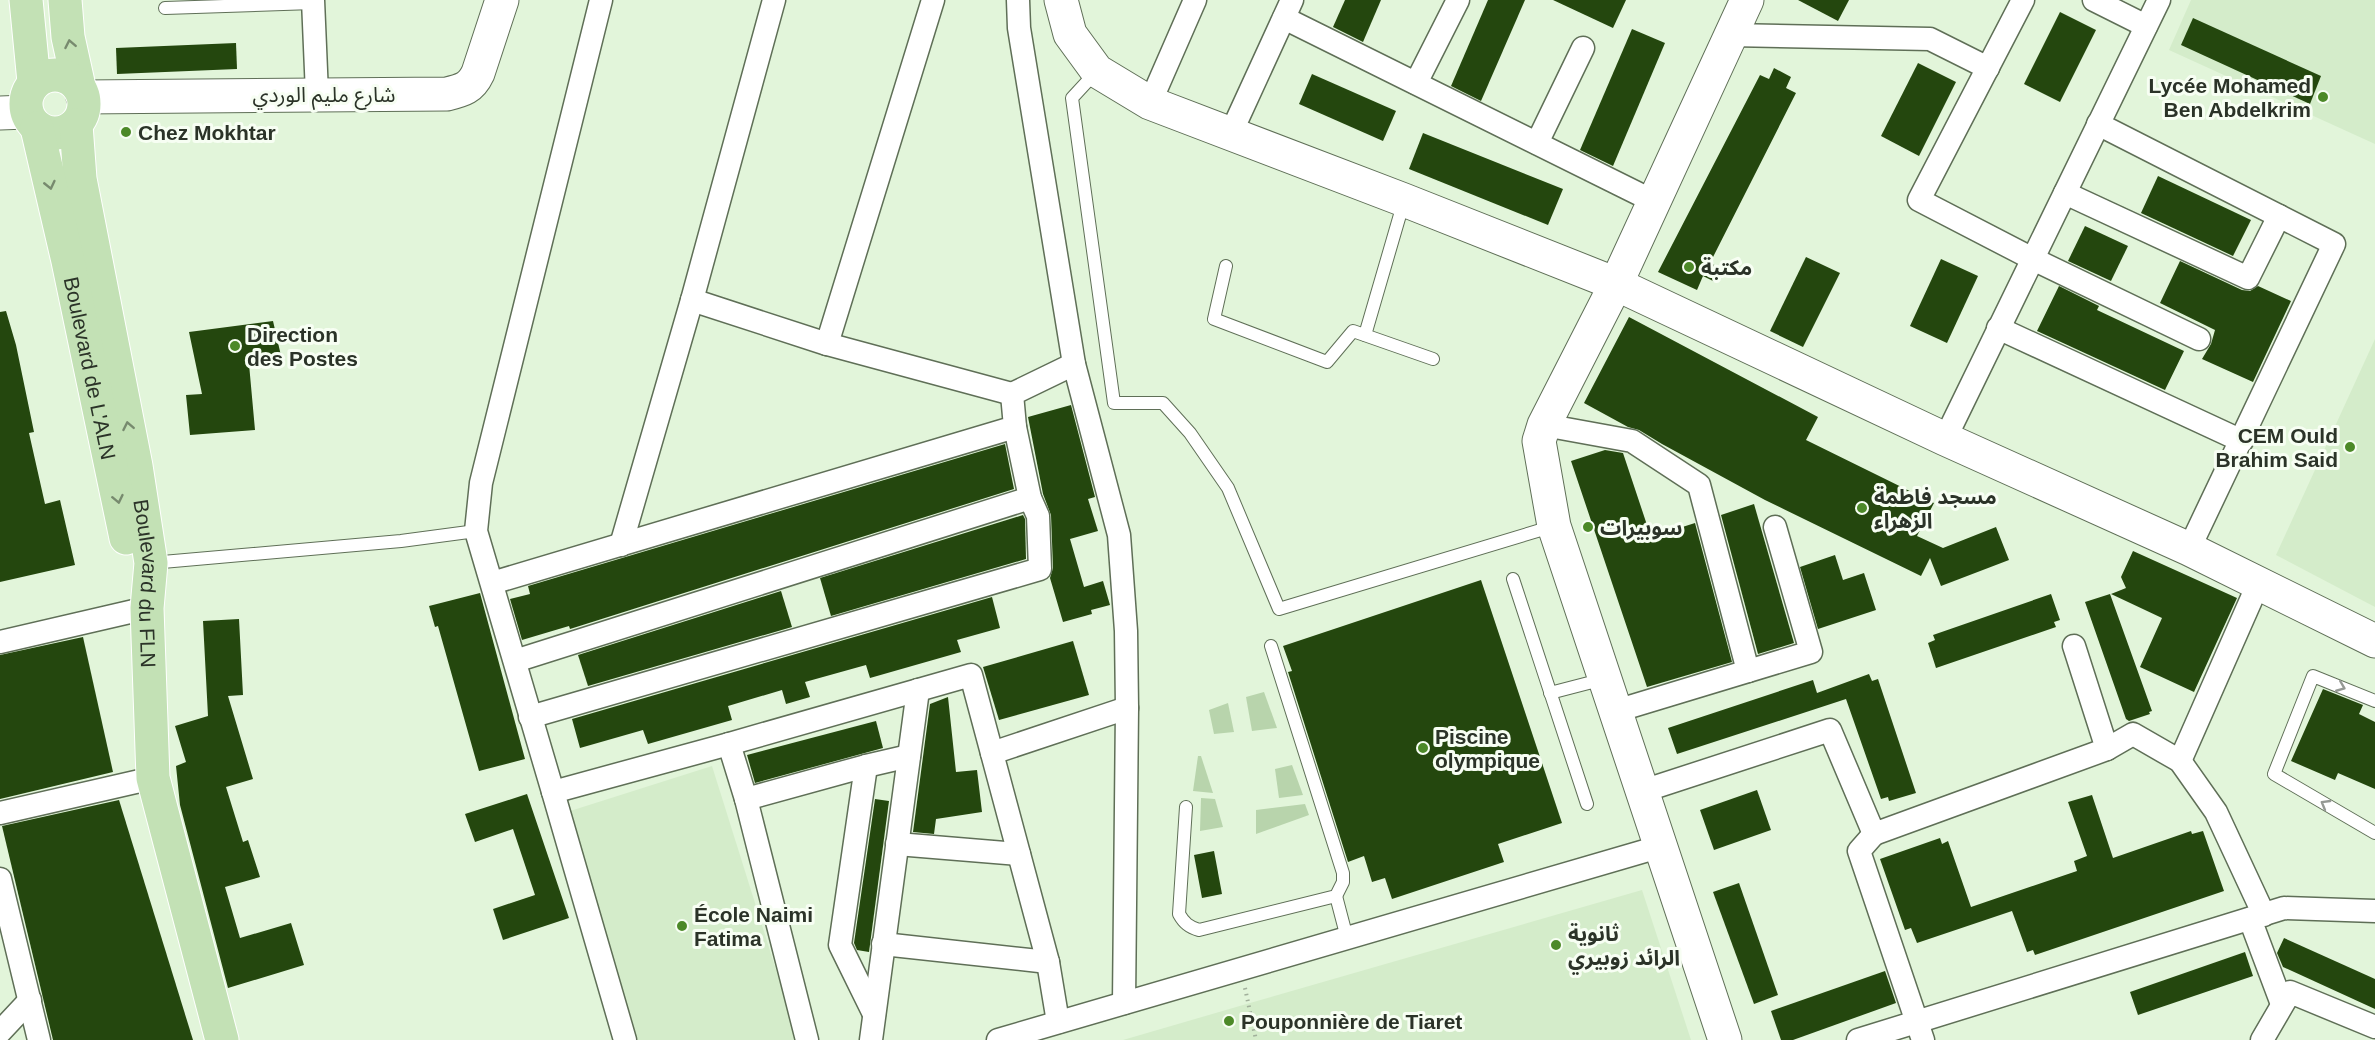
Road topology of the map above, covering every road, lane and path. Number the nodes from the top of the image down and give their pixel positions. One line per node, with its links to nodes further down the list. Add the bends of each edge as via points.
1 (26, 0): 27 (main road, Boulevard de L'ALN)
2 (65, 0): 25 (main road, one-way to 2)
3 (502, 0): 24 (street, شارع مليم الوردي, via 478,73 464,90 447,94)
4 (602, 0): 53 (street, via 481,483)
5 (774, 0): 38 (street)
6 (933, 0): 42 (street)
7 (1018, 0): 44 (street, via 1019,28)
8 (1061, 0): 22 (street, via 1070,34)
9 (1195, 0): 26 (street)
10 (1458, 0): 23 (street)
11 (1747, 0): 19 (street)
12 (2024, 0): 21 (street)
13 (2094, 0): 18 (street)
14 (2159, 0): 18 (street)
15 (313, 1): 16 (lane); 24 (street)
16 (165, 8)
17 (1288, 9): 23 (street); 29 (street)
18 (2146, 26): 28 (street)
19 (1730, 35): 21 (street, via 1930,39); 33 (street)
20 (1583, 48): 30 (street)
21 (1988, 68): 35 (street, via 1919,200)
22 (1097, 71): 26 (street); 51 (lane, via 1072,98 1114,404 1162,403 1190,433 1228,488 1280,609)
23 (1416, 82): 30 (street)
24 (317, 94): 25 (street, شارع مليم الوردي)
25 (79, 103): 27 (main road, via 61,133 53,133); 27 (main road, via 63,75 43,77); 56 (main road, Boulevard du FLN, one-way to 25, via 80,178)
26 (1150, 104): 29 (street)
27 (24, 109): 60 (main road, Boulevard de L'ALN, one-way to 60, via 68,261 132,568)
28 (2098, 124): 31 (street); 34 (street)
29 (1231, 133): 32 (street)
30 (1537, 143): 33 (street)
31 (2065, 193): 34 (street, via 2248,278); 35 (street)
32 (1404, 200): 37 (street); 40 (lane)
33 (1653, 201): 37 (street)
34 (2279, 216): 49 (street, via 2334,244)
35 (2033, 259): 39 (street); 41 (street)
36 (1226, 266): 40 (lane, via 1214,318 1327,362 1353,331)
37 (1616, 284): 46 (street); 48 (street)
38 (692, 300): 42 (street); 54 (street)
39 (1998, 328): 48 (street); 49 (street)
40 (1365, 335): 43 (lane)
41 (2199, 339)
42 (827, 344): 45 (street)
43 (1434, 359)
44 (1074, 364): 45 (street); 71 (street, via 1119,535)
45 (1012, 394): 47 (street)
46 (1544, 425): 51 (street, via 1539,441); 66 (street, via 1632,441 1699,484)
47 (1015, 427): 50 (street); 54 (street)
48 (1945, 439): 55 (street)
49 (2242, 441): 55 (street)
50 (1030, 498): 65 (street); 73 (street, via 1038,516 1040,569)
51 (1554, 526): 67 (street)
52 (1775, 527): 66 (street, via 1811,652)
53 (476, 531): 56 (lane); 59 (street)
54 (621, 545): 59 (street)
55 (2189, 549): 58 (street)
56 (151, 563): 60 (main road, Boulevard du FLN)
57 (1513, 579): 69 (lane)
58 (2259, 582): 61 (street); 78 (street)
59 (492, 583): 65 (street)
60 (147, 608): 62 (street); 80 (main road, Boulevard du FLN)
61 (2375, 641)
62 (0, 642)
63 (1271, 646): 93 (lane, via 1343,873)
64 (2074, 646): 75 (street)
65 (515, 661): 73 (street)
66 (1748, 671): 72 (street)
67 (1605, 678): 69 (lane); 72 (street)
68 (918, 690): 74 (street); 76 (street, via 971,675); 77 (street)
69 (1550, 693): 84 (lane)
70 (2375, 701): 87 (lane, one-way to 70, via 2274,774 2313,676)
71 (1127, 708): 76 (street); 101 (street)
72 (1616, 711): 81 (street)
73 (530, 717): 82 (street)
74 (729, 744): 82 (street); 83 (street)
75 (2107, 749): 78 (street, via 2133,734); 88 (street)
76 (992, 753): 91 (street)
77 (909, 756): 79 (street); 89 (street)
78 (2180, 761): 95 (street, via 2216,813)
79 (866, 766): 83 (street); 103 (street, via 840,945)
80 (153, 778): 86 (street); 109 (main road, Boulevard du FLN)
81 (1644, 791): 88 (street, via 1830,730); 90 (street)
82 (553, 792): 110 (street)
83 (746, 799): 111 (street)
84 (1587, 804)
85 (1186, 807): 93 (lane, via 1179,914 1191,928 1199,930)
86 (0, 813)
87 (2375, 833)
88 (1874, 834): 106 (street, via 1858,851)
89 (897, 844): 91 (street); 97 (street)
90 (1662, 846): 96 (street); 115 (street)
91 (1019, 854): 98 (street)
92 (0, 879): 100 (street)
93 (1335, 896): 96 (lane)
94 (2375, 911): 95 (street, via 2284,909)
95 (2257, 917): 102 (street); 106 (street)
96 (1347, 938): 99 (street)
97 (883, 944): 98 (street); 103 (street)
98 (1048, 962): 105 (street)
99 (1239, 969): 101 (street); 114 (path)
100 (30, 1000): 107 (street); 108 (street)
101 (1124, 1003): 105 (street)
102 (2282, 1004): 104 (street, via 2290,992); 117 (street)
103 (874, 1014): 112 (street)
104 (2375, 1027)
105 (1047, 1030): 113 (street)
106 (1920, 1031): 116 (street)
107 (0, 1032)
108 (39, 1040)
109 (222, 1040)
110 (626, 1040)
111 (807, 1040)
112 (871, 1040)
113 (998, 1040)
114 (1257, 1040)
115 (1725, 1040)
116 (1858, 1040)
117 (2262, 1040)

